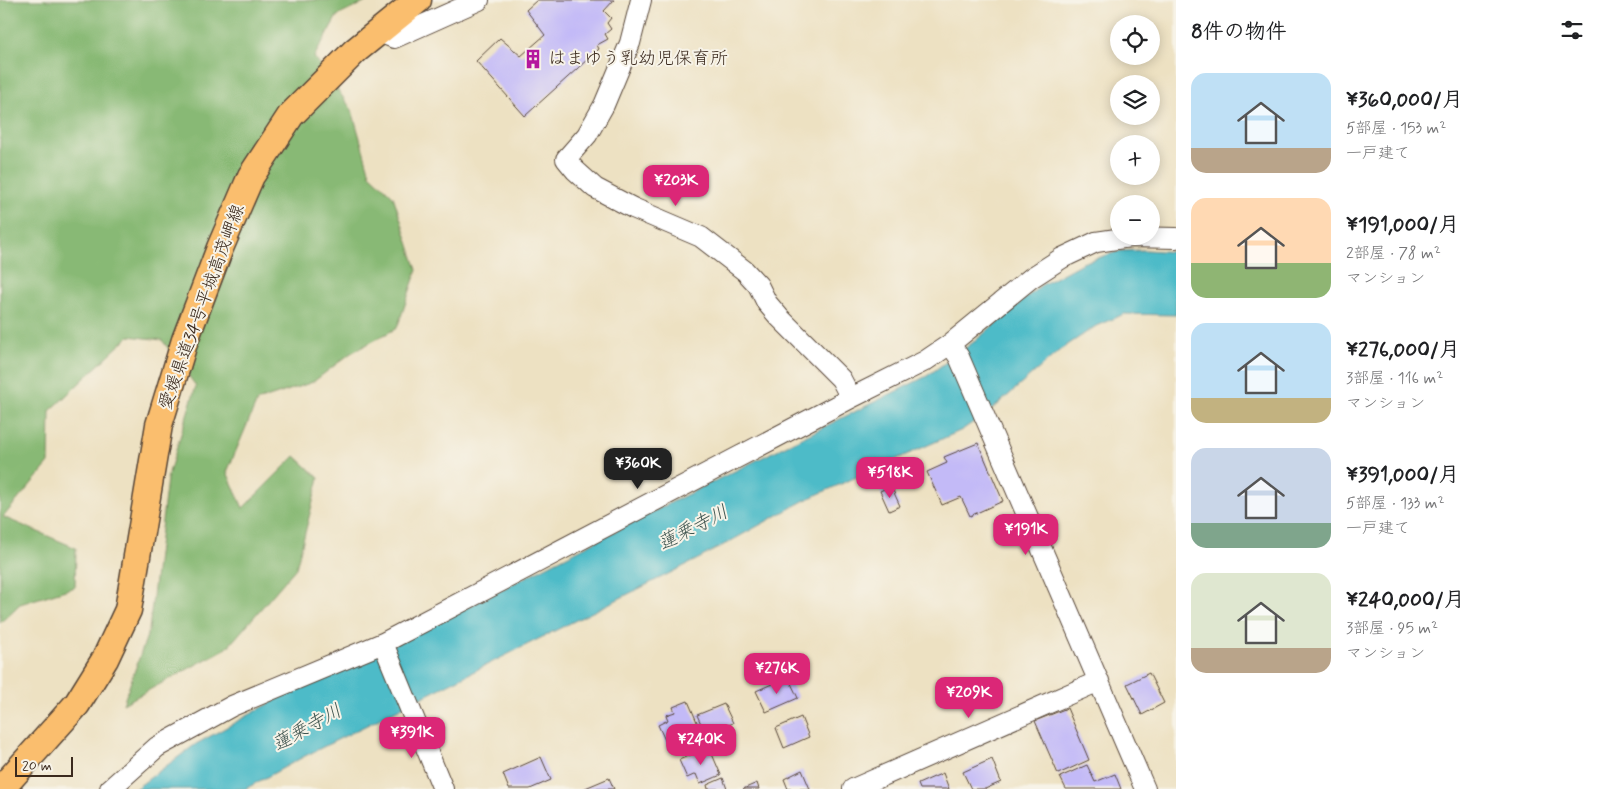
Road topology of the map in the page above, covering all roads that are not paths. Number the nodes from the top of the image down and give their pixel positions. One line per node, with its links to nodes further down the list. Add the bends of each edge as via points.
1 (418, 0): 4 (main road, 愛媛県道34号平城高茂岬線)
2 (479, 0): 4 (street, via 394,38)
3 (641, 0): 7 (street, via 630,43 604,105 587,135 566,159 595,188 701,237 745,271 779,318 841,379)
4 (379, 32): 10 (main road, 愛媛県道34号平城高茂岬線, via 355,51 291,115 251,176 185,340 159,425 128,610 106,659 77,704)
5 (1176, 238): 6 (street, via 1130,237 1096,242 1062,258 1031,278)
6 (955, 351): 7 (street, via 925,361); 9 (street)
7 (850, 398): 8 (street)
8 (385, 649): 11 (street, via 232,706 157,747); 12 (street)
9 (1099, 681): 13 (street); 14 (street)
10 (1, 789)
11 (110, 789)
12 (443, 789)
13 (853, 789)
14 (1145, 789)

